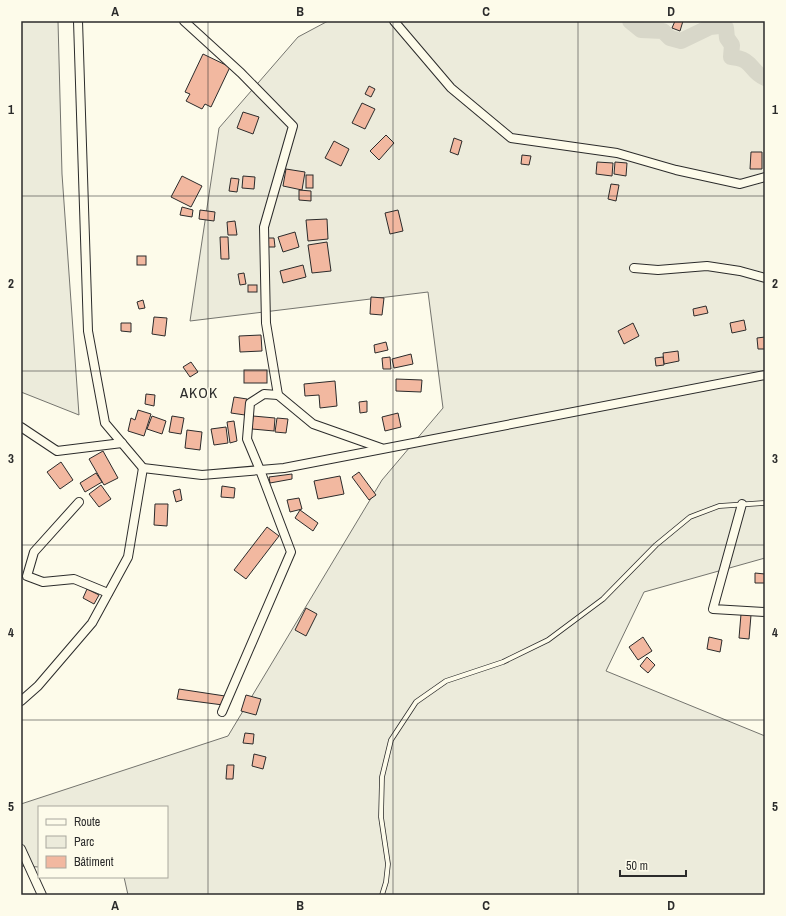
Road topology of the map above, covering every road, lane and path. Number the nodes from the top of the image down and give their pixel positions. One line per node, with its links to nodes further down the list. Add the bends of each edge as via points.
1 (78, 21): 10 (street, via 88,331 106,423)
2 (184, 21): 8 (street, via 241,73 293,126 264,227 266,323)
3 (394, 21): 4 (street, via 451,88 511,138 618,153 676,170 740,184)
4 (765, 177)
5 (634, 268): 6 (street, via 658,270 707,266)
6 (765, 278)
7 (765, 375): 11 (street)
8 (278, 395): 11 (street, via 312,424); 13 (street, via 264,394 250,403 247,439)
9 (21, 427): 10 (street, via 58,451)
10 (122, 444): 12 (street)
11 (383, 449): 13 (street, via 284,468)
12 (143, 468): 13 (street, via 202,475); 17 (street, via 128,557)
13 (260, 470): 20 (street, via 291,552)
14 (79, 502): 17 (street, via 34,552 27,576 43,582 74,579)
15 (765, 503): 16 (lane)
16 (742, 504): 18 (street, via 712,609); 24 (lane, via 719,506 690,517 656,545 603,599 548,640 503,662 446,681 416,702 391,740 382,777 381,817 388,864)
17 (108, 593): 19 (street, via 92,623)
18 (765, 612)
19 (21, 702)
20 (222, 712)
21 (21, 849): 22 (street)
22 (24, 865): 23 (street)
23 (42, 895)
24 (382, 895)

